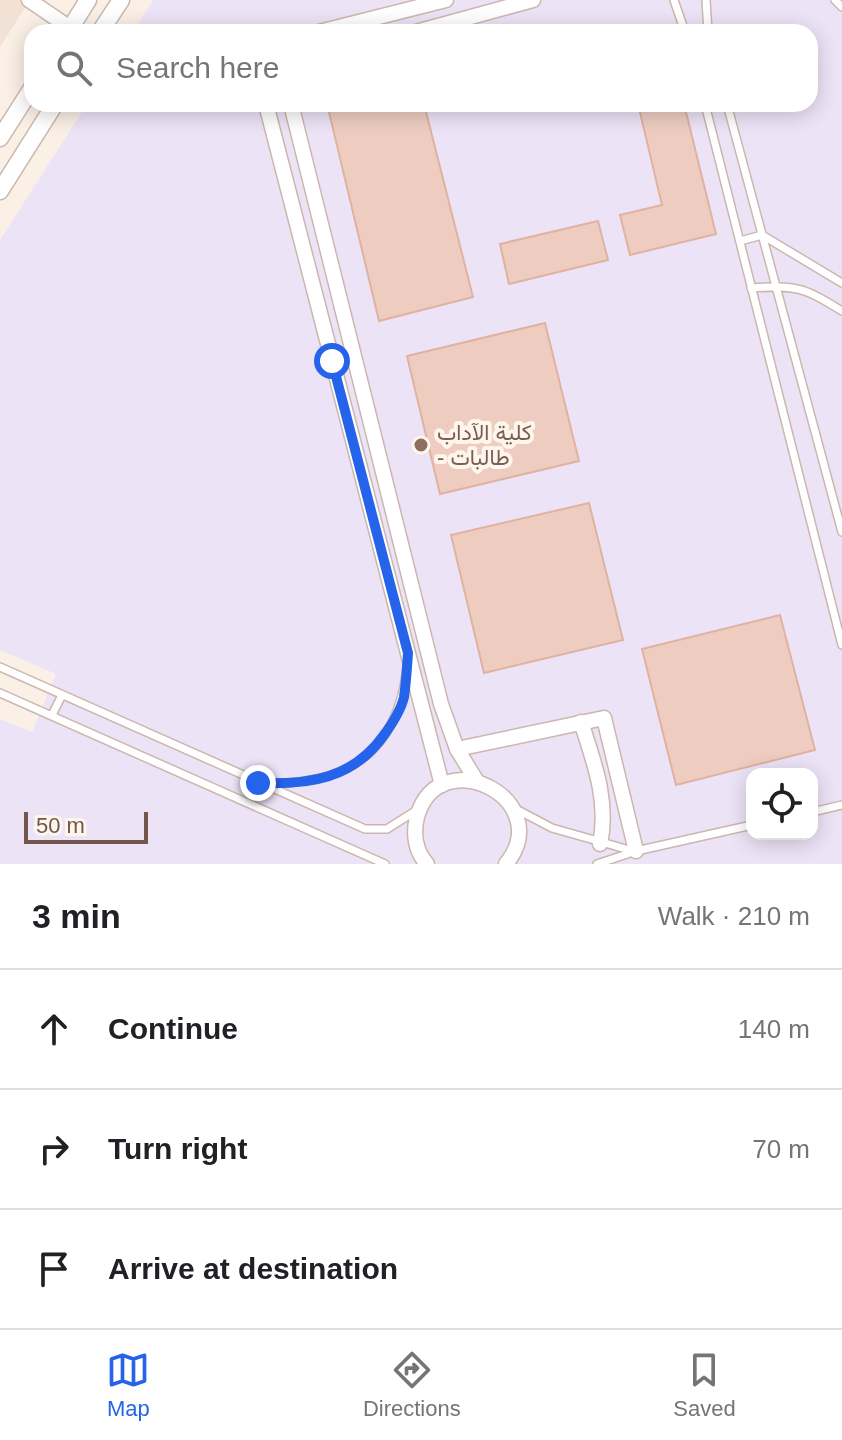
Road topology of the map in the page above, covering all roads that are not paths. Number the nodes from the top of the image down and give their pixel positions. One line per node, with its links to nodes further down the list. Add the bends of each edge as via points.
1 (29, 0): 10 (street)
2 (88, 0): 11 (street)
3 (121, 0): 12 (street)
4 (446, 0): 13 (street)
5 (533, 0): 14 (street)
6 (674, 0): 15 (lane)
7 (706, 0): 16 (lane)
8 (835, 0): 9 (lane)
9 (842, 7)
10 (61, 24)
11 (73, 24)
12 (105, 24)
13 (351, 24)
14 (445, 24)
15 (682, 24)
16 (708, 24)
17 (24, 100): 23 (street)
18 (50, 112): 24 (street)
19 (268, 112): 32 (street)
20 (293, 112): 31 (street)
21 (707, 112): 26 (lane)
22 (729, 112): 25 (lane)
23 (0, 138)
24 (0, 191)
25 (762, 235): 26 (lane); 27 (lane); 28 (lane)
26 (740, 241): 29 (lane)
27 (842, 283)
28 (776, 287): 29 (lane); 30 (lane, via 807,290); 33 (lane)
29 (751, 288): 34 (lane)
30 (842, 311)
31 (353, 355): 32 (street); 41 (street)
32 (332, 361): 35 (street)
33 (842, 532)
34 (842, 645)
35 (408, 653): 43 (lane, via 403,699 393,722 353,767 299,784); 44 (street)
36 (0, 667): 38 (lane)
37 (0, 693): 39 (lane)
38 (62, 695): 39 (lane); 43 (lane)
39 (52, 715): 52 (lane)
40 (581, 722): 41 (street); 50 (street, via 599,780 605,821); 51 (street, via 604,718)
41 (457, 749): 42 (street)
42 (476, 780): 44 (street); 46 (street, via 492,786)
43 (258, 783): 47 (lane, via 365,829 387,829)
44 (442, 785): 47 (street)
45 (842, 805): 48 (lane)
46 (512, 807): 50 (lane); 54 (street, via 518,828)
47 (419, 809): 53 (street, via 416,843)
48 (818, 811)
49 (746, 826): 51 (lane)
50 (600, 844): 51 (lane)
51 (636, 851): 55 (lane)
52 (385, 864)
53 (427, 864)
54 (506, 864)
55 (597, 864)

